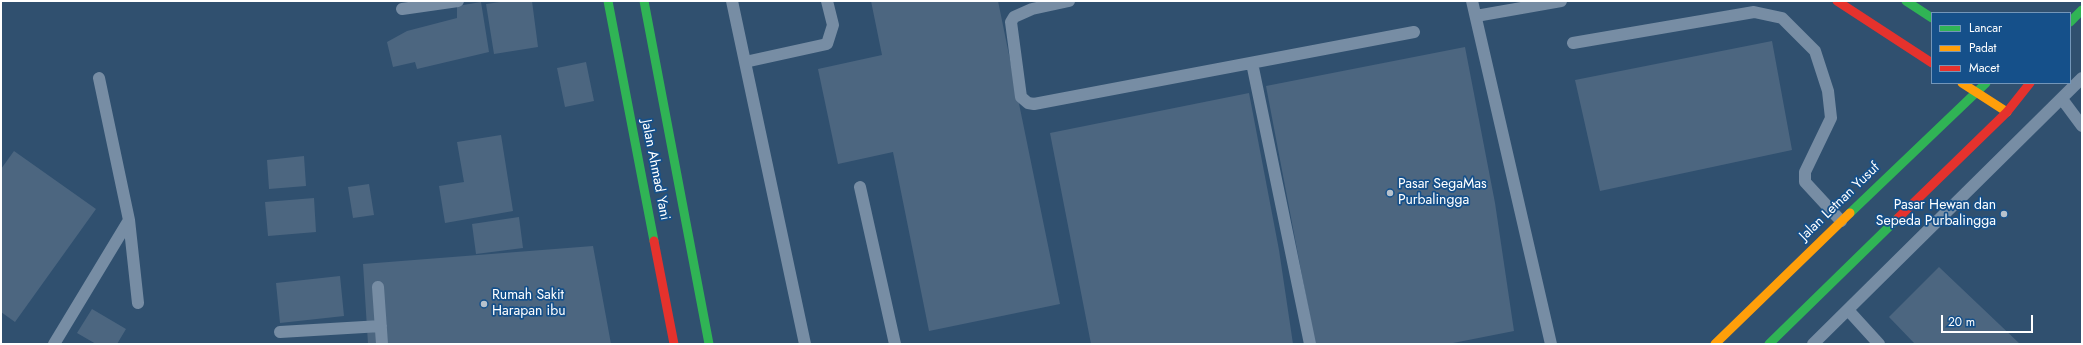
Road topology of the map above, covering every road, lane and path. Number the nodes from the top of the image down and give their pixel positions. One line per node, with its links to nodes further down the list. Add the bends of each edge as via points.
1 (458, 1): 11 (lane)
2 (608, 1): 40 (street, Jalan Ahmad Yani)
3 (644, 1): 41 (street, Jalan Ahmad Yani)
4 (732, 1): 18 (lane)
5 (827, 1): 18 (lane, via 833,25 827,44)
6 (1069, 1): 20 (lane, via 1032,9 1014,17 1011,22 1021,97 1028,103)
7 (1472, 1): 13 (lane)
8 (1561, 1): 13 (lane)
9 (1837, 1): 19 (street)
10 (1906, 1): 14 (street)
11 (402, 9)
12 (2082, 10): 15 (street)
13 (1476, 16): 45 (lane)
14 (1931, 17)
15 (2071, 21)
16 (1414, 32): 20 (lane)
17 (1573, 43): 32 (lane, via 1754,12 1782,18 1816,51 1828,91 1831,118 1805,172 1805,182)
18 (745, 62): 42 (lane)
19 (1931, 62)
20 (1252, 63): 44 (lane)
21 (99, 78): 31 (lane)
22 (2082, 78): 27 (lane)
23 (1963, 84): 26 (street)
24 (1985, 84): 26 (street, Jalan Letnan Yusuf)
25 (2028, 84): 28 (street)
26 (1975, 92): 28 (street); 32 (street, Jalan Letnan Yusuf)
27 (2062, 99): 29 (lane); 35 (lane)
28 (2006, 112): 47 (street)
29 (2082, 126)
30 (860, 187): 43 (lane)
31 (130, 220): 34 (lane); 38 (lane)
32 (1840, 221): 46 (street, Jalan Letnan Yusuf)
33 (378, 287): 36 (lane)
34 (138, 303)
35 (1848, 310): 48 (lane); 49 (lane)
36 (381, 326): 37 (lane); 39 (lane)
37 (280, 332)
38 (54, 344)
39 (382, 344)
40 (674, 344)
41 (709, 344)
42 (805, 344)
43 (895, 344)
44 (1310, 344)
45 (1551, 344)
46 (1715, 344)
47 (1769, 344)
48 (1813, 344)
49 (1879, 344)

